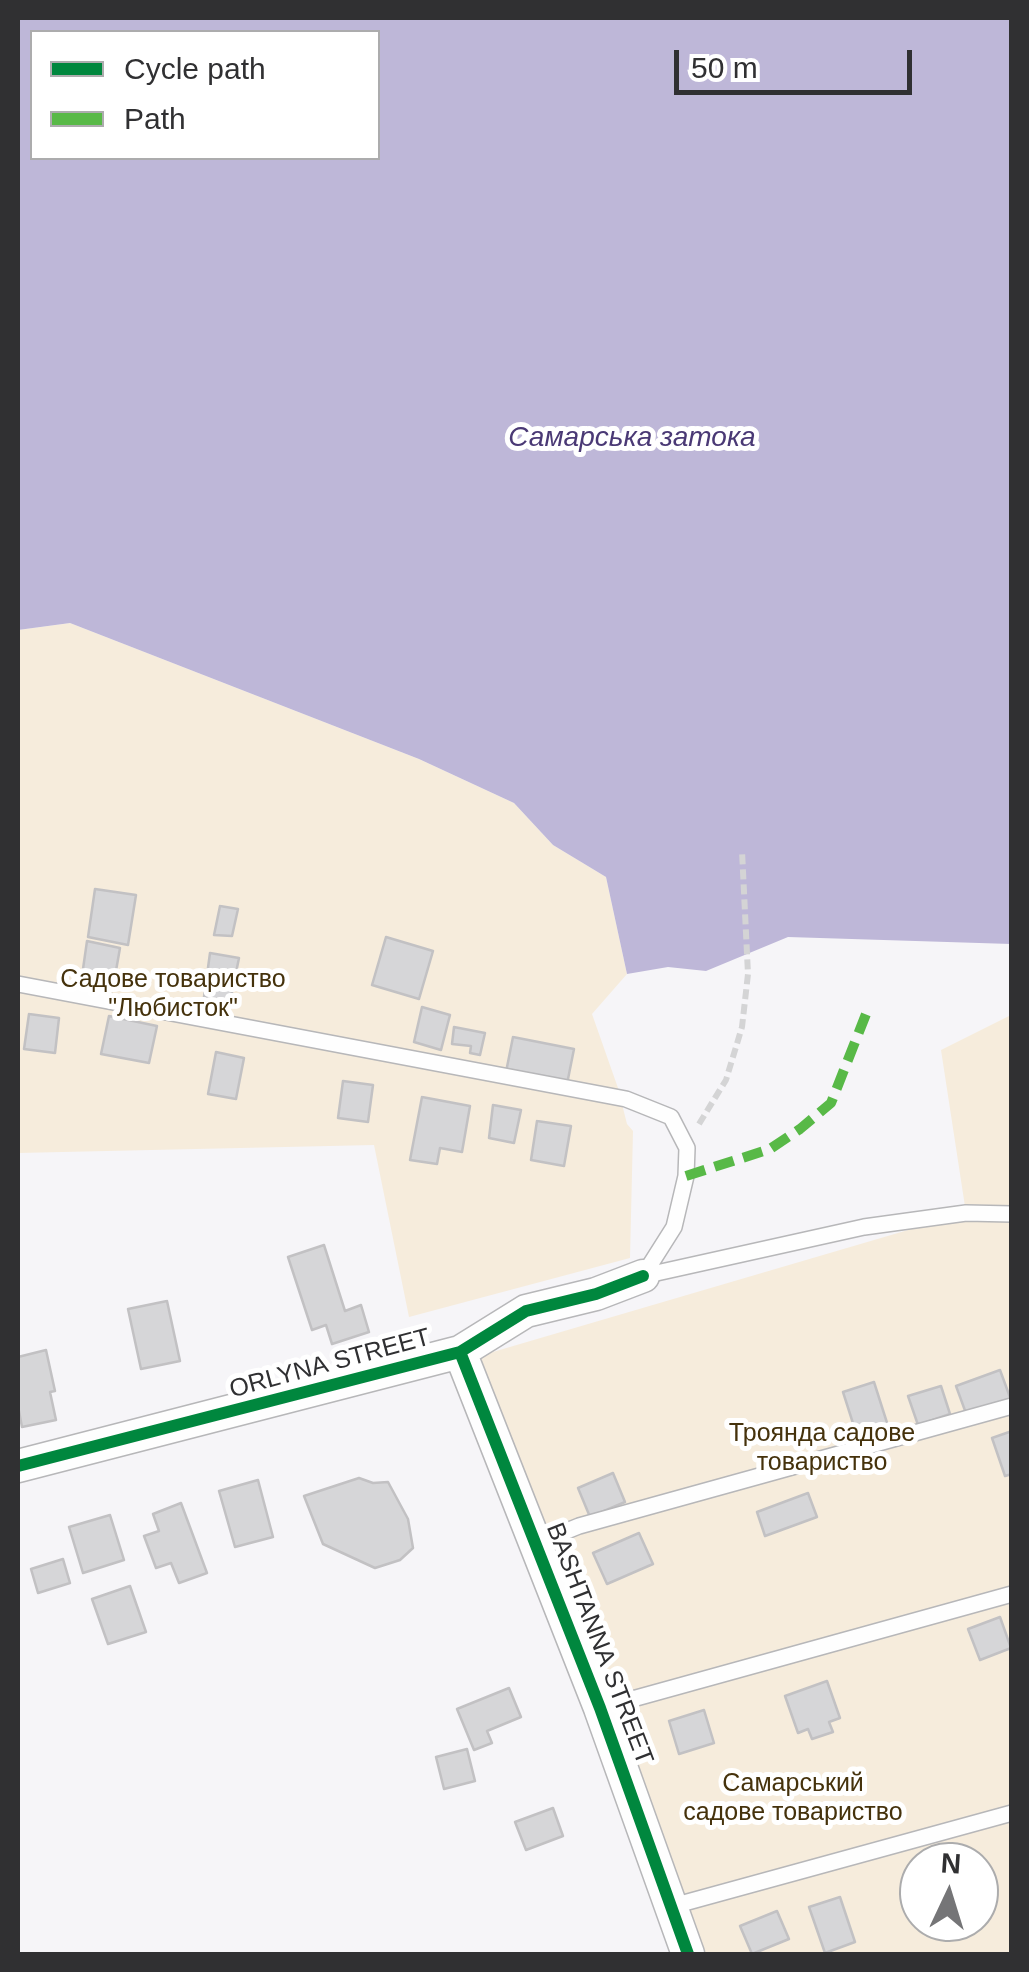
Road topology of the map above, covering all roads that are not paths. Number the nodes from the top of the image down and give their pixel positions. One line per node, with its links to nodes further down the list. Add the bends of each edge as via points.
1 (18, 984): 3 (lane, via 626,1099 671,1117 686,1148 686,1176 674,1227)
2 (1012, 1214): 3 (lane, via 966,1213 864,1227)
3 (643, 1276): 4 (street, ORLYNA STREET, via 526,1311)
4 (460, 1352): 6 (street, ORLYNA STREET); 7 (street, BASHTANNA STREET)
5 (1012, 1406): 7 (lane)
6 (18, 1466)
7 (537, 1543): 9 (street, BASHTANNA STREET)
8 (1012, 1594): 9 (lane)
9 (600, 1708): 11 (street, BASHTANNA STREET)
10 (1012, 1813): 11 (lane)
11 (673, 1906): 12 (street, BASHTANNA STREET)
12 (688, 1954)

